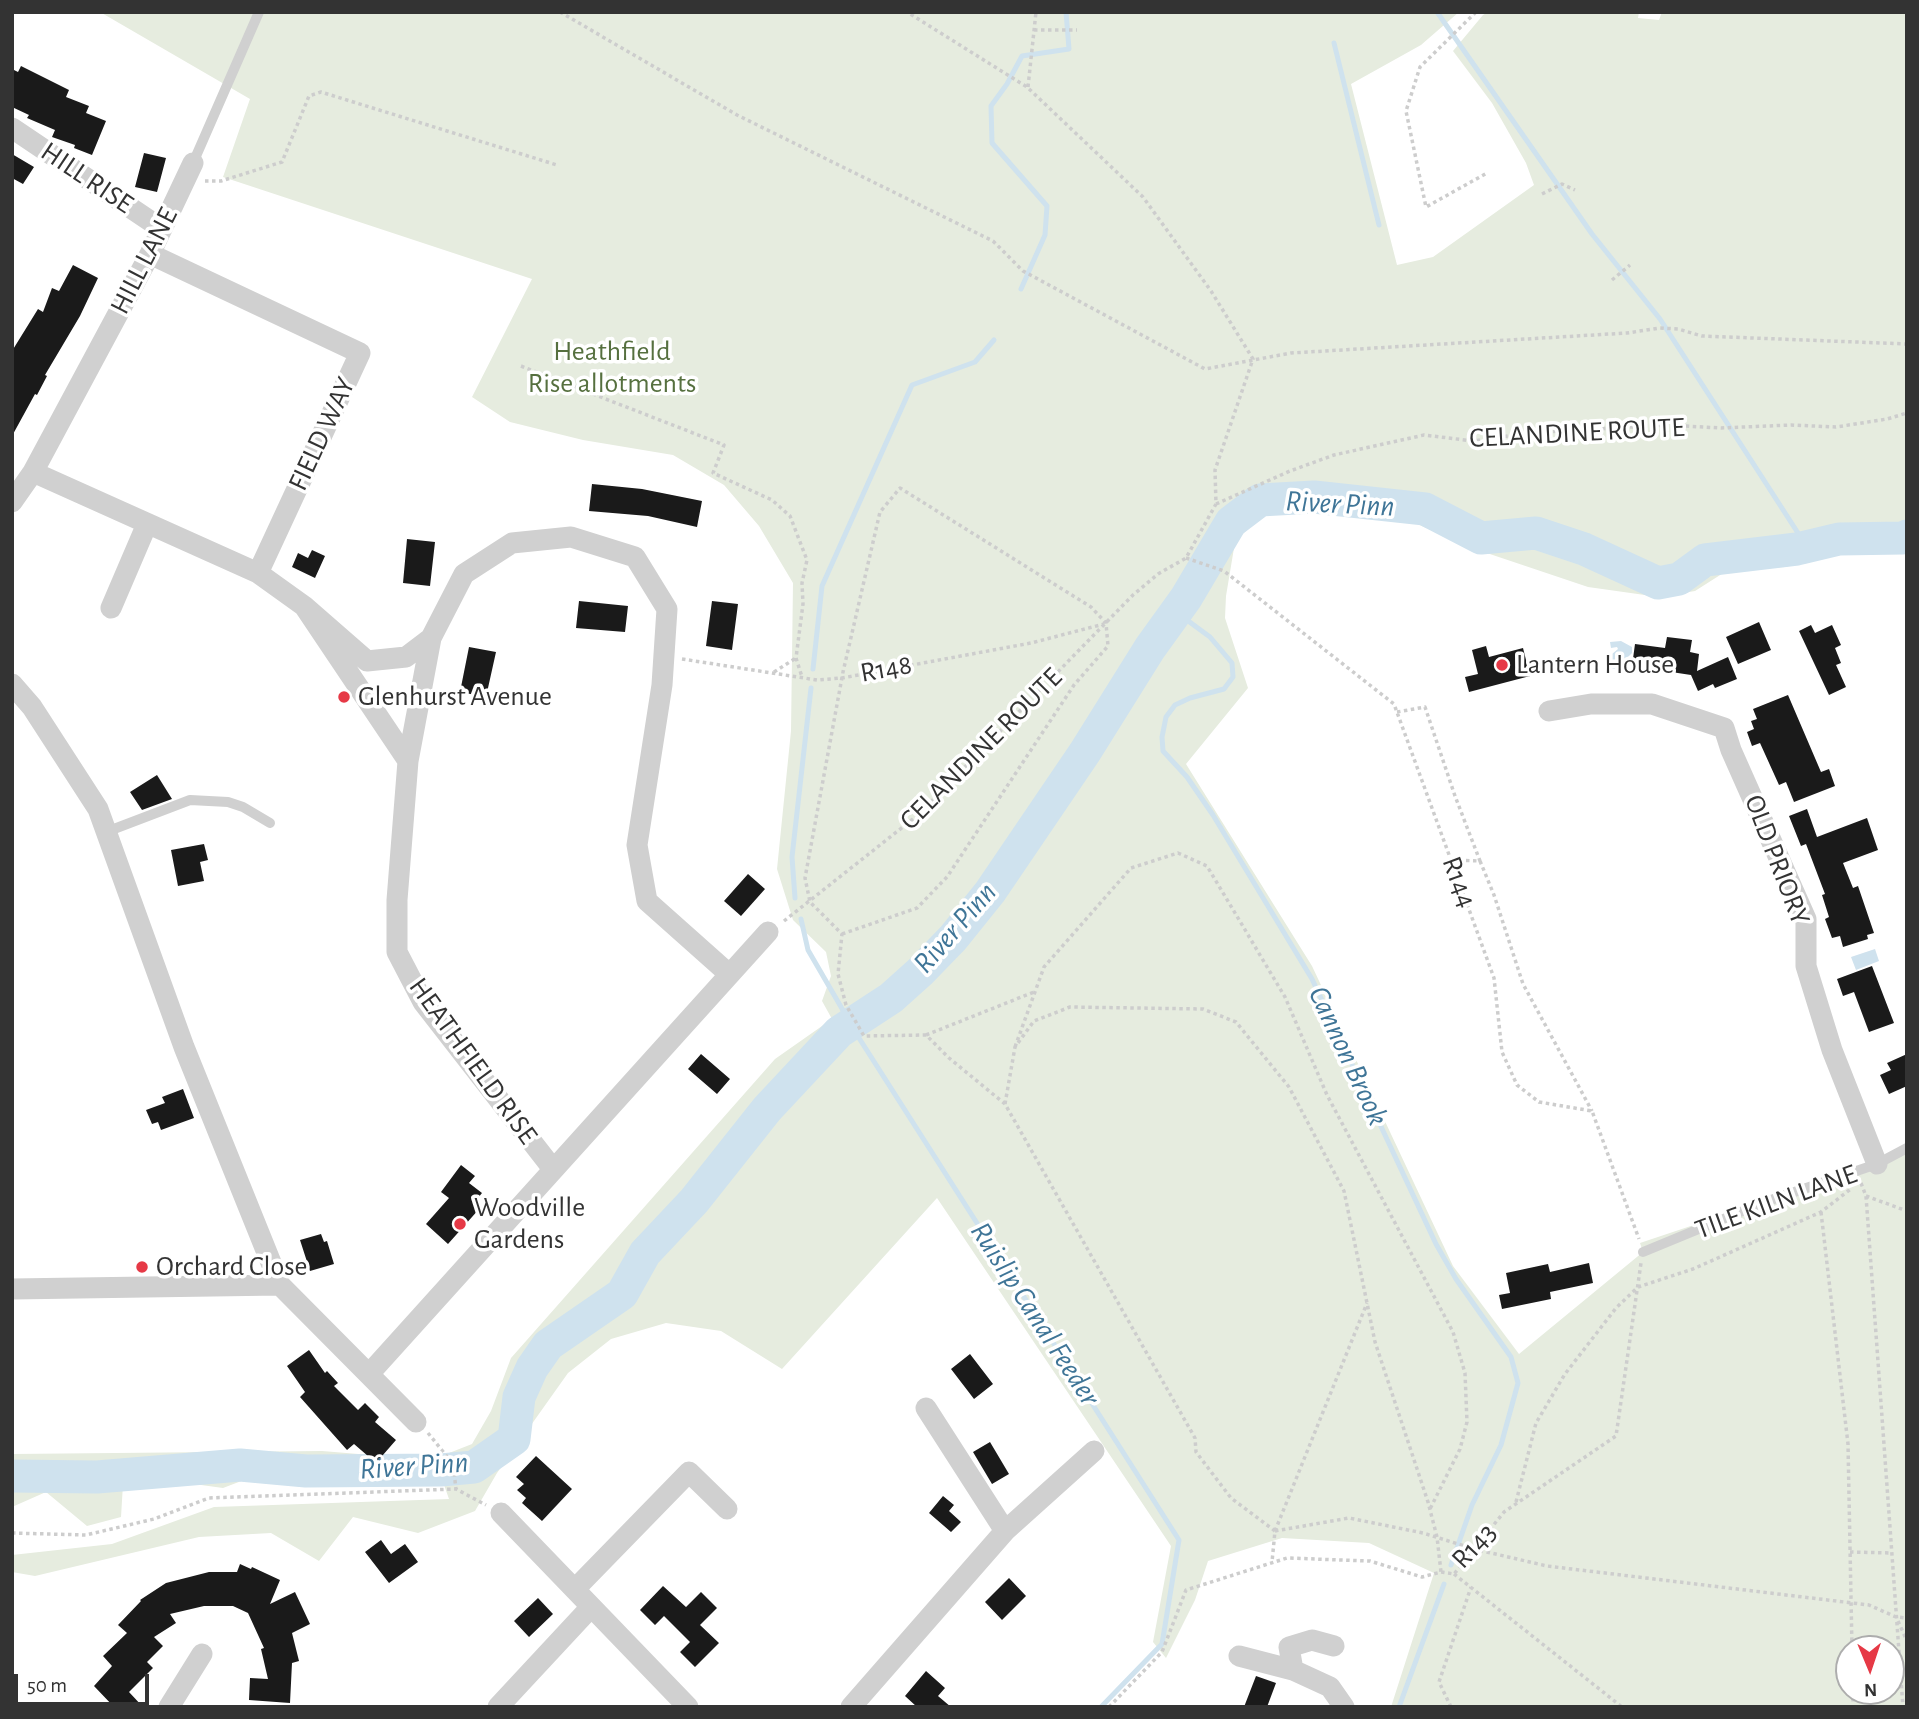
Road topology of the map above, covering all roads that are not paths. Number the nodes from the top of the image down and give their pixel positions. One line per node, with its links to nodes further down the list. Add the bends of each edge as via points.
1 (259, 12): 3 (lane, HILL LANE)
2 (12, 128): 4 (street, HILL RISE)
3 (189, 171): 4 (street, HILL LANE)
4 (162, 229): 5 (street, HILL LANE)
5 (150, 254): 6 (street, HILL LANE); 9 (street, FIELD WAY, via 360,353)
6 (33, 472): 7 (street, HILL LANE); 8 (street)
7 (12, 502)
8 (147, 524): 9 (street); 11 (street)
9 (258, 573): 10 (street)
10 (304, 606): 12 (street, via 367,661 406,657); 15 (street)
11 (111, 608)
12 (431, 638): 15 (street); 19 (street, via 464,574 512,543 571,537 635,557 667,609 662,685 637,845 647,901)
13 (12, 684): 17 (street, via 90,797)
14 (1549, 711): 21 (street, OLD PRIORY, via 1591,704 1652,704 1724,728 1806,919 1806,965 1832,1050)
15 (408, 761): 22 (street, HEATHFIELD RISE, via 397,952 423,1002)
16 (270, 823): 17 (lane, via 243,807 206,799 190,800)
17 (106, 832): 24 (street, via 184,1047)
18 (768, 932): 19 (street)
19 (729, 974): 22 (street)
20 (1907, 1148): 21 (lane, TILE KILN LANE)
21 (1877, 1164): 23 (lane, TILE KILN LANE, via 1762,1202)
22 (553, 1169): 26 (street)
23 (1643, 1252)
24 (280, 1285): 25 (street); 26 (street)
25 (12, 1289)
26 (369, 1374): 28 (street)
27 (926, 1408): 32 (street)
28 (416, 1422)
29 (1094, 1451): 32 (street)
30 (727, 1509): 33 (street, via 689,1472)
31 (500, 1513): 33 (street)
32 (1005, 1531): 42 (street)
33 (575, 1589): 34 (street)
34 (591, 1606): 40 (street); 41 (street)
35 (1334, 1646): 38 (street, via 1312,1640 1289,1647)
36 (202, 1654): 39 (street)
37 (1239, 1656): 38 (street)
38 (1293, 1671): 43 (street, via 1330,1687)
39 (169, 1707)
40 (498, 1707)
41 (688, 1707)
42 (851, 1707)
43 (1344, 1707)

